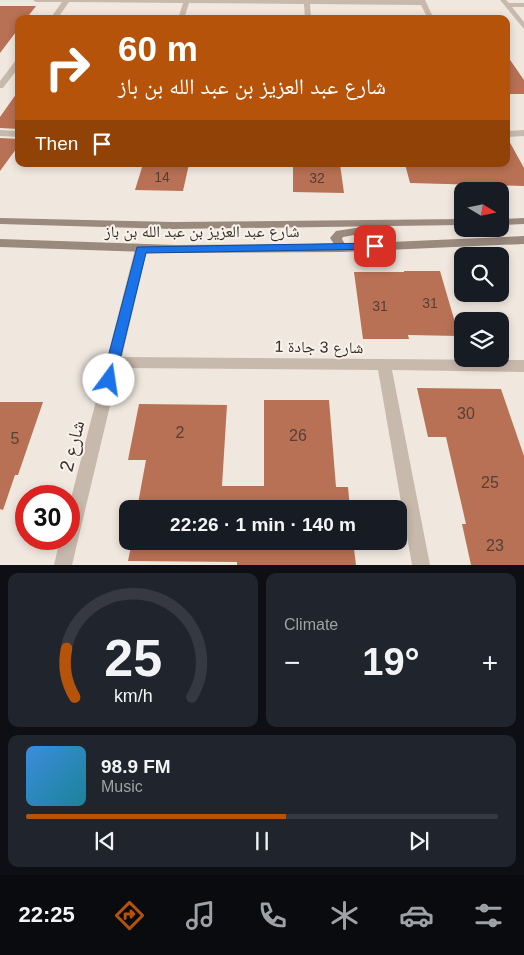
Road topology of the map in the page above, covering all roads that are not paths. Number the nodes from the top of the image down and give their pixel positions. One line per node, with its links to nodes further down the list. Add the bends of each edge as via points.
1 (36, 0): 2 (street)
2 (67, 0): 3 (street); 8 (street)
3 (187, 1): 5 (street); 9 (street)
4 (423, 1): 5 (street); 11 (street)
5 (307, 2): 10 (street)
6 (505, 3): 7 (street); 12 (street)
7 (524, 5)
8 (55, 15)
9 (182, 15)
10 (308, 15)
11 (429, 15)
12 (524, 27)
13 (15, 67): 14 (street)
14 (0, 86)
15 (0, 133): 17 (street)
16 (524, 133): 18 (street)
17 (15, 134)
18 (510, 134)
19 (0, 221): 24 (street, شارع عبد العزيز بن عبد الله بن باز, via 135,226)
20 (524, 221): 23 (street)
21 (438, 222): 22 (street, شارع عبد العزيز بن عبد الله بن باز); 24 (street, شارع عبد العزيز بن عبد الله بن باز); 28 (street, via 420,228 340,234 336,238)
22 (454, 222)
23 (509, 222)
24 (297, 225): 27 (street, via 300,238 292,242)
25 (524, 240): 28 (street, شارع عبد العزيز بن عبد الله بن باز)
26 (0, 243): 29 (street, شارع عبد العزيز بن عبد الله بن باز)
27 (232, 248): 28 (street, شارع عبد العزيز بن عبد الله بن باز); 29 (street, شارع عبد العزيز بن عبد الله بن باز)
28 (342, 248)
29 (141, 249): 30 (street, شارع 2)
30 (113, 362): 31 (street, شارع 3 جادة 1); 33 (street, شارع 2)
31 (384, 366): 32 (street, شارع 3 جادة 1); 34 (street)
32 (524, 366)
33 (63, 565)
34 (421, 565)

